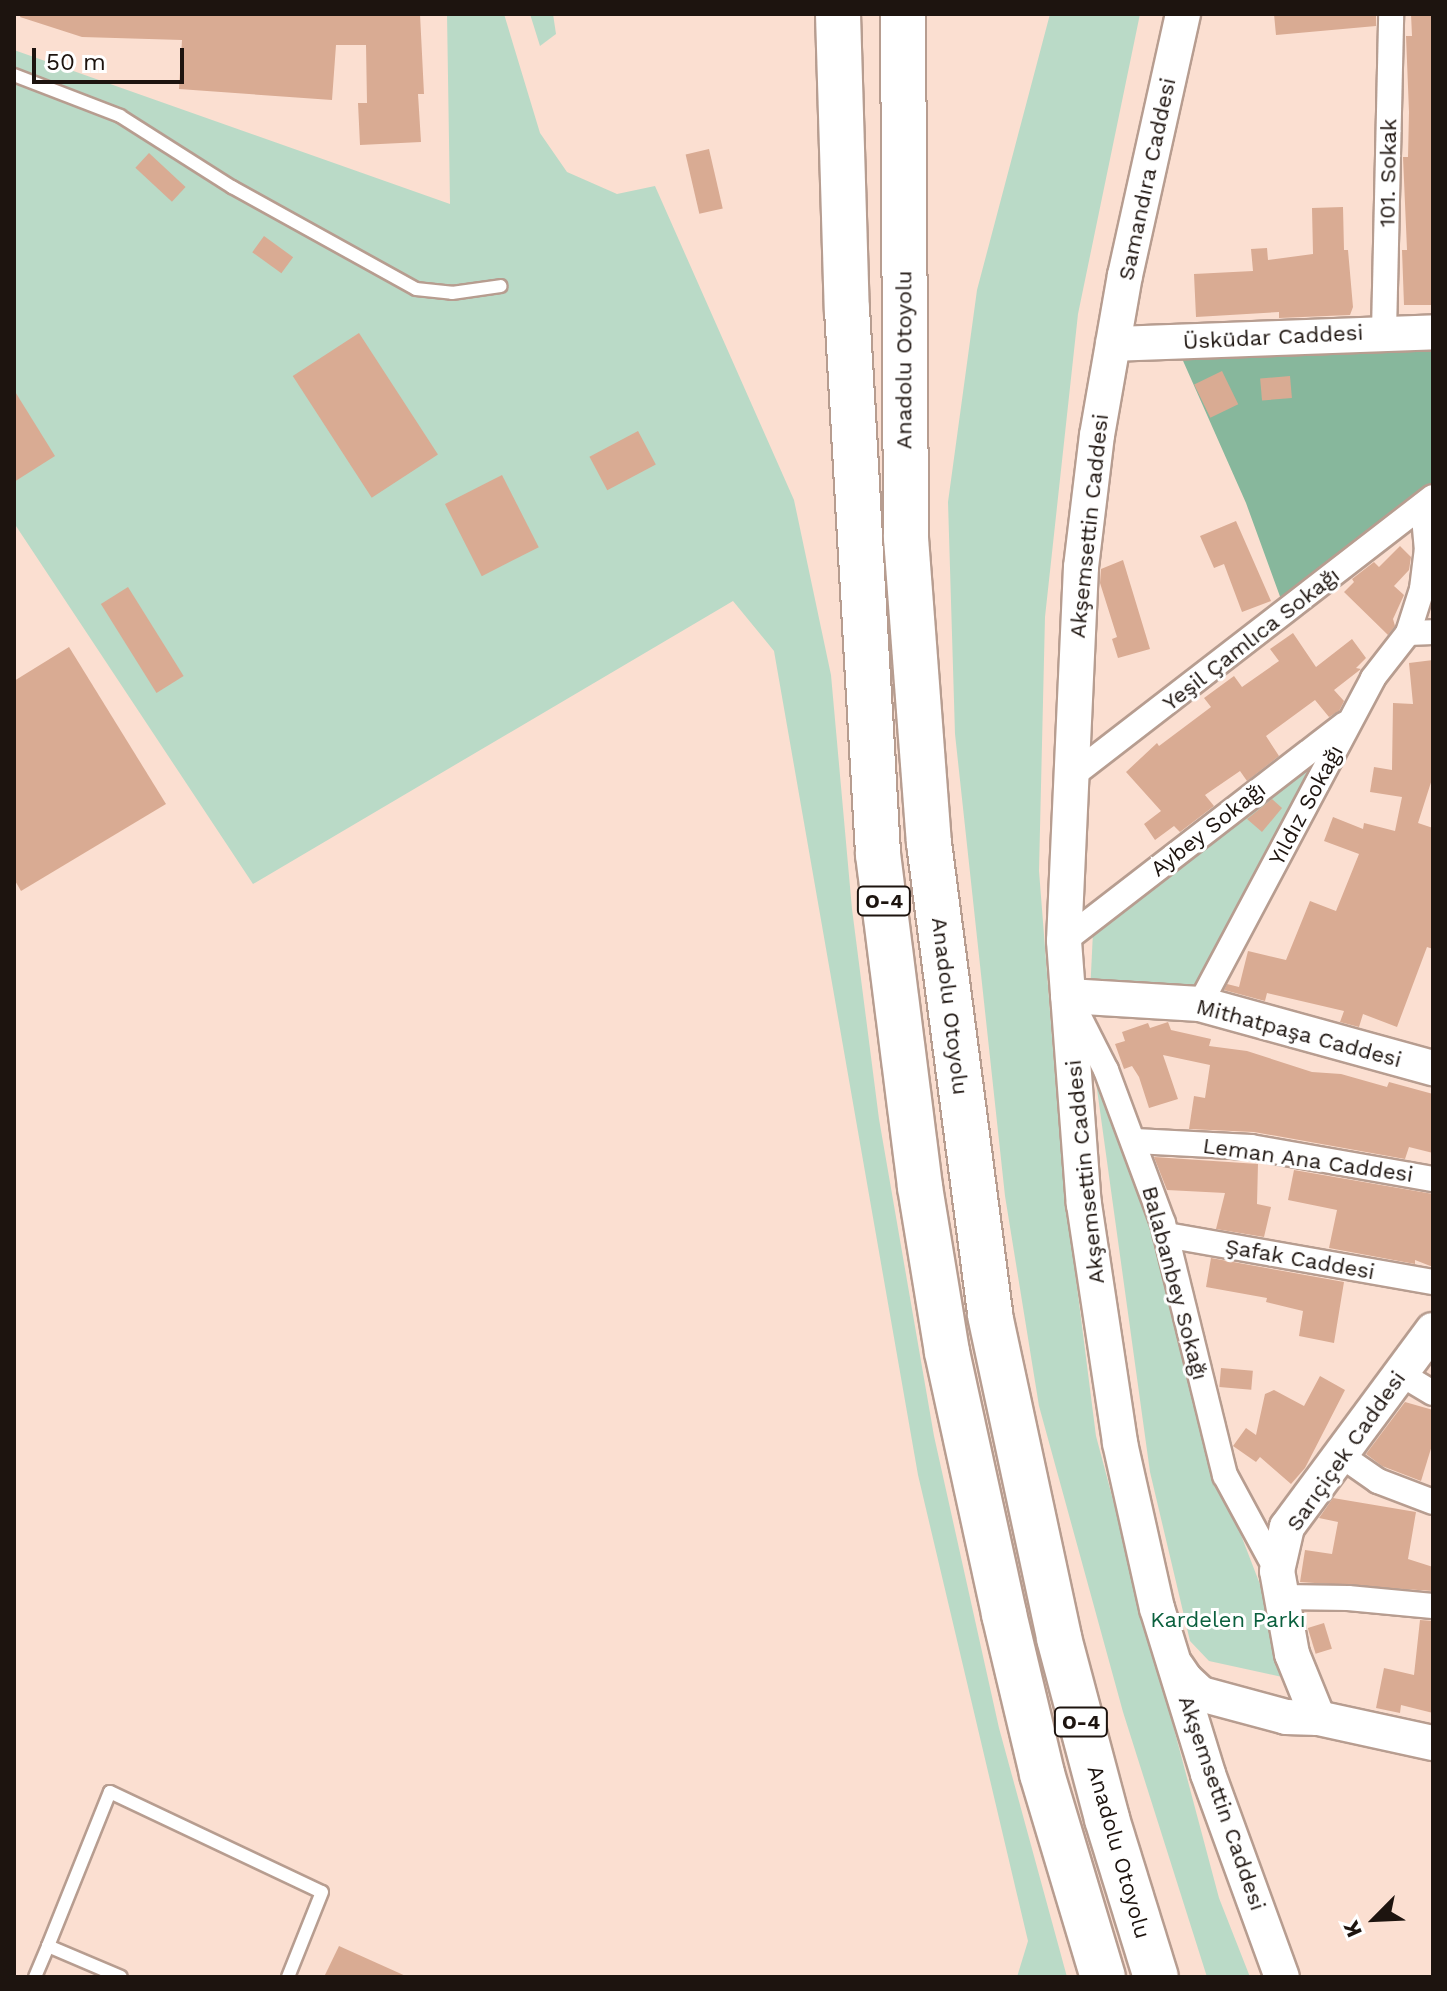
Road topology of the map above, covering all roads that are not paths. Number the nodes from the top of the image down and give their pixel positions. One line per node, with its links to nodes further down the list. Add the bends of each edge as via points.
1 (838, 14): 34 (highway, O-4, via 848,339 880,870 920,1187 947,1352)
2 (903, 14): 27 (highway, Anadolu Otoyolu / O-4, via 906,538 929,843 990,1315)
3 (1183, 14): 9 (main road, Samandıra Caddesi)
4 (1391, 14): 7 (street, 101. Sokak)
5 (14, 75): 6 (lane, via 120,116 232,187 416,289 452,293)
6 (501, 286)
7 (1384, 332): 8 (main road, Üsküdar Caddesi); 9 (main road, Üsküdar Caddesi)
8 (1433, 332)
9 (1113, 344): 14 (main road, Akşemsettin Caddesi, via 1081,567)
10 (1428, 501): 12 (street, via 1422,589); 14 (street, Yeşil Çamlıca Sokağı)
11 (1433, 632): 12 (street)
12 (1408, 633): 13 (street, Yıldız Sokağı, via 1373,678)
13 (1353, 718): 15 (street, Aybey Sokağı); 17 (street, Yıldız Sokağı)
14 (1068, 779): 15 (main road, Akşemsettin Caddesi)
15 (1064, 941): 16 (main road, Akşemsettin Caddesi)
16 (1068, 996): 17 (main road, Mithatpaşa Caddesi); 19 (street, Balabanbey Sokağı); 31 (main road, Akşemsettin Caddesi, via 1084,1204 1120,1443)
17 (1200, 1004): 18 (main road, Mithatpaşa Caddesi)
18 (1433, 1068)
19 (1135, 1141): 20 (street, Leman Ana Caddesi, via 1251,1147); 21 (street, Balabanbey Sokağı)
20 (1433, 1179)
21 (1166, 1235): 22 (street, Şafak Caddesi); 29 (street, Balabanbey Sokağı, via 1225,1475)
22 (1433, 1282)
23 (1433, 1330): 24 (main road, Sarıçiçek Caddesi)
24 (1401, 1374): 25 (street); 26 (main road, Sarıçiçek Caddesi)
25 (1433, 1393)
26 (1342, 1456): 28 (street, via 1378,1481); 29 (main road, Sarıçiçek Caddesi, via 1287,1527)
27 (1021, 1463): 41 (highway, Anadolu Otoyolu / O-4, via 1059,1638); 42 (highway)
28 (1433, 1502)
29 (1280, 1584): 30 (street, via 1348,1598); 32 (main road, Sarıçiçek Caddesi, via 1292,1654)
30 (1433, 1606)
31 (1173, 1659): 32 (main road, via 1201,1694 1286,1717); 43 (main road, Akşemsettin Caddesi, via 1208,1774)
32 (1318, 1718): 33 (main road)
33 (1433, 1743)
34 (1042, 1774): 39 (highway); 40 (highway, O-4)
35 (48, 1946): 36 (lane); 37 (lane); 38 (lane, via 110,1792 322,1892)
36 (35, 1977)
37 (121, 1977)
38 (288, 1977)
39 (1091, 1977)
40 (1103, 1977)
41 (1156, 1977)
42 (1169, 1977)
43 (1282, 1977)

